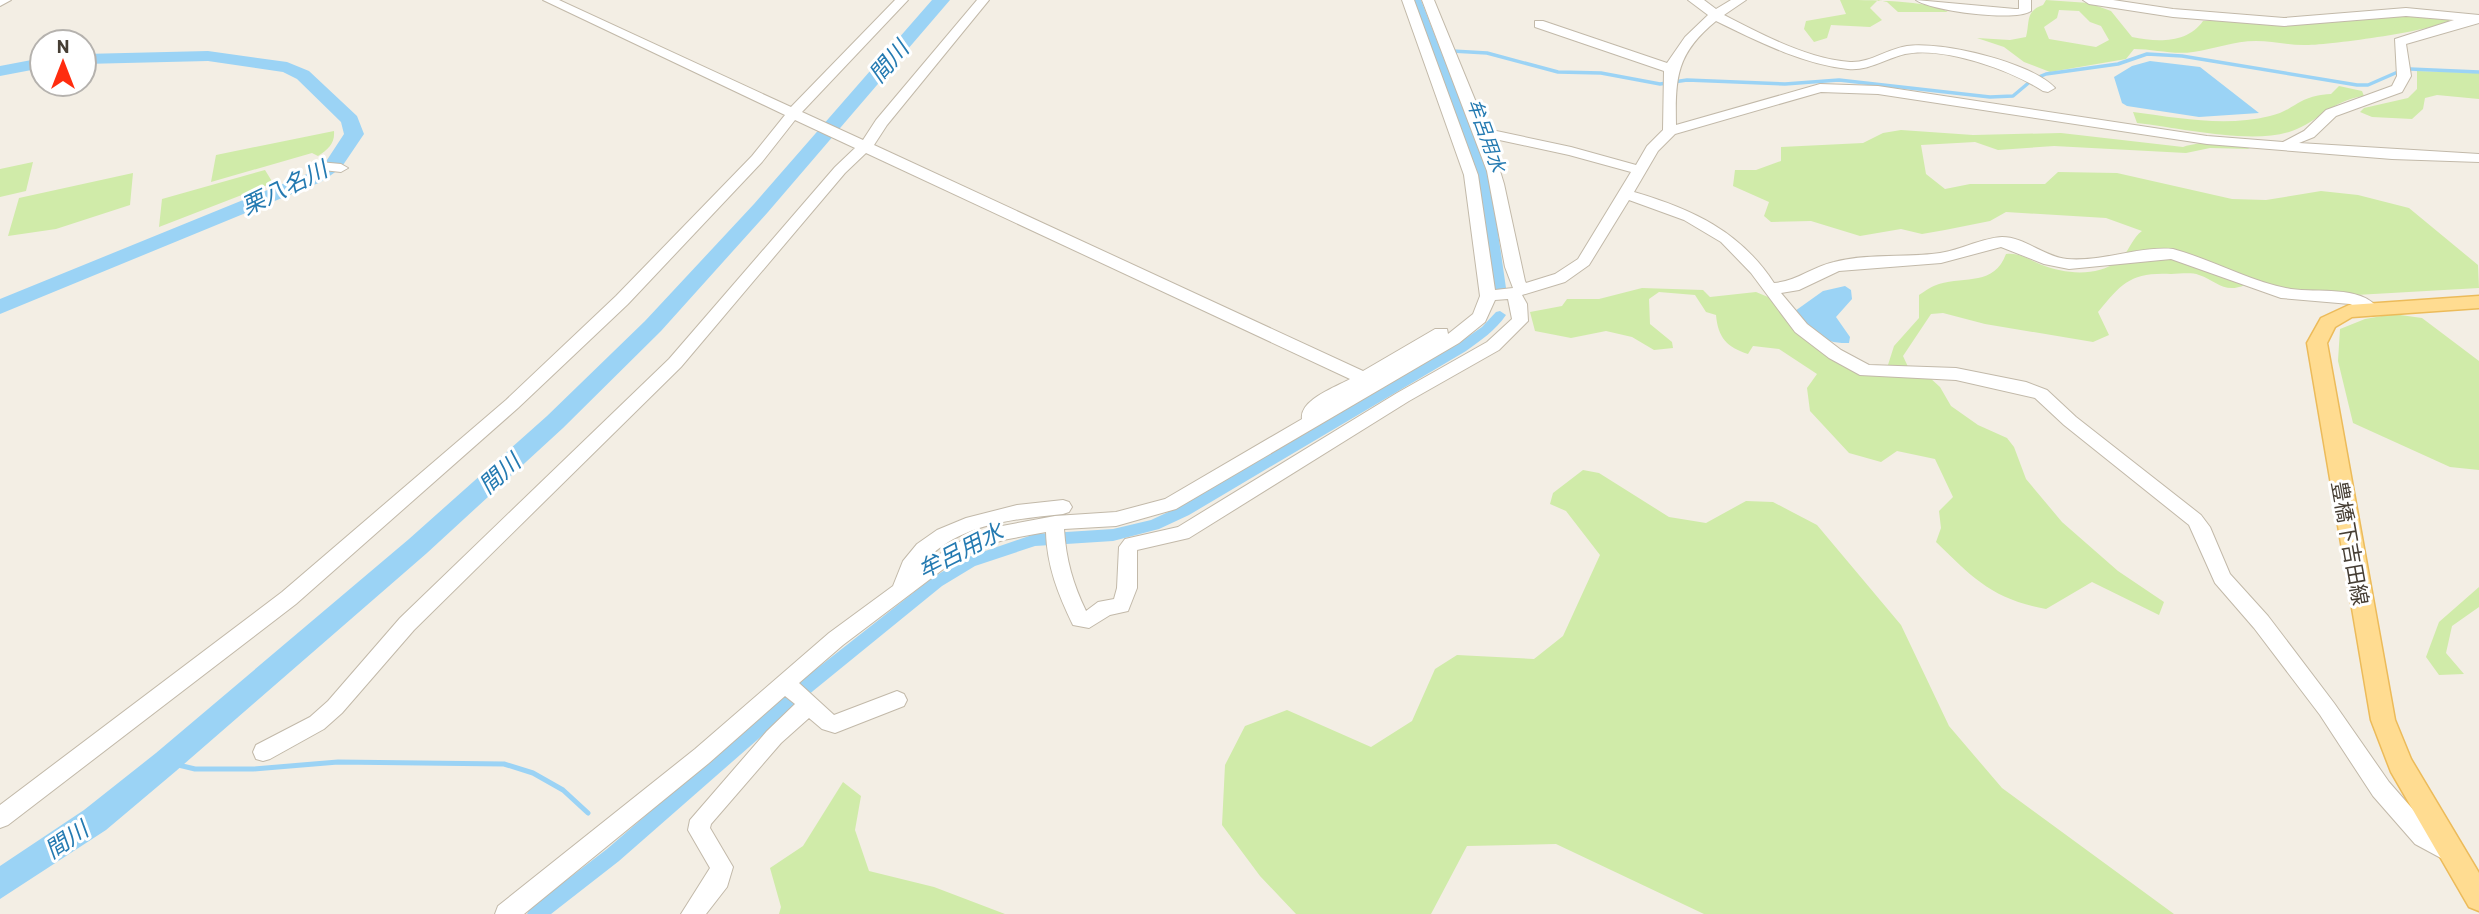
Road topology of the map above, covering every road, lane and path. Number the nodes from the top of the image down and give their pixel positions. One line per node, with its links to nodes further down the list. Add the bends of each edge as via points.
1 (548, 0): 18 (street)
2 (902, 0): 18 (street)
3 (983, 0): 21 (street)
4 (1408, 0): 14 (street)
5 (1428, 0): 14 (street)
6 (1693, 0): 11 (street)
7 (1740, 0): 11 (street)
8 (1922, 0): 9 (street, via 2015,13 2025,10)
9 (2025, 0)
10 (2090, 0): 12 (street, via 2173,13 2284,22 2398,12)
11 (1717, 16): 15 (street, via 1690,41); 16 (street)
12 (2479, 21): 22 (street, via 2461,22 2399,42 2404,76 2397,89 2331,113)
13 (1539, 24): 15 (street)
14 (1438, 46): 20 (street); 30 (street, via 1471,175)
15 (1671, 78): 19 (street)
16 (1844, 78): 17 (street, via 1907,50 1938,49); 19 (street); 22 (street, via 2207,140)
17 (2038, 82)
18 (797, 113): 21 (street); 42 (street, via 622,300 502,413 289,598)
19 (1670, 131): 26 (street)
20 (1480, 132): 26 (street); 29 (street, via 1500,191)
21 (864, 146): 34 (street); 41 (street, via 675,363 407,624 335,707)
22 (2288, 147): 23 (street)
23 (2479, 158)
24 (321, 166): 25 (street)
25 (341, 168)
26 (1639, 170): 27 (street)
27 (1626, 194): 28 (street, via 1678,209 1723,233); 29 (street, via 1584,262 1560,278)
28 (1770, 289): 32 (street, via 1794,285 1836,266 1941,258 2010,242 2066,264 2173,254 2287,294 2353,299); 43 (street, via 1801,328 1866,371 1967,376 2041,394 2194,520 2222,578 2311,687 2381,789 2423,837)
29 (1517, 292): 30 (street); 35 (street, via 1521,316 1505,338)
30 (1488, 296): 33 (street)
31 (2479, 302): 32 (main road, 豊橋下吉田線)
32 (2370, 308): 43 (main road, 豊橋下吉田線, via 2332,318 2320,330 2319,367 2383,720 2400,764)
33 (1479, 318): 34 (street, via 1450,327); 35 (street)
34 (1361, 377): 36 (street, via 1319,404 1309,414)
35 (1414, 378): 36 (street); 38 (street, via 1338,436 1182,533)
36 (1311, 423): 38 (street, via 1200,488)
37 (1058, 520): 38 (street); 38 (street, via 1056,550 1063,583 1080,619 1089,620 1105,608 1121,605 1127,588 1128,547); 39 (street, via 971,544 902,587)
38 (1147, 527)
39 (798, 695): 40 (street, via 835,724); 45 (street, via 702,755); 46 (street, via 774,737 701,820 699,830 722,867 719,879)
40 (897, 700)
41 (263, 752)
42 (0, 818)
43 (2455, 855): 44 (main road, 豊橋下吉田線)
44 (2479, 898)
45 (506, 914)
46 (692, 914)

